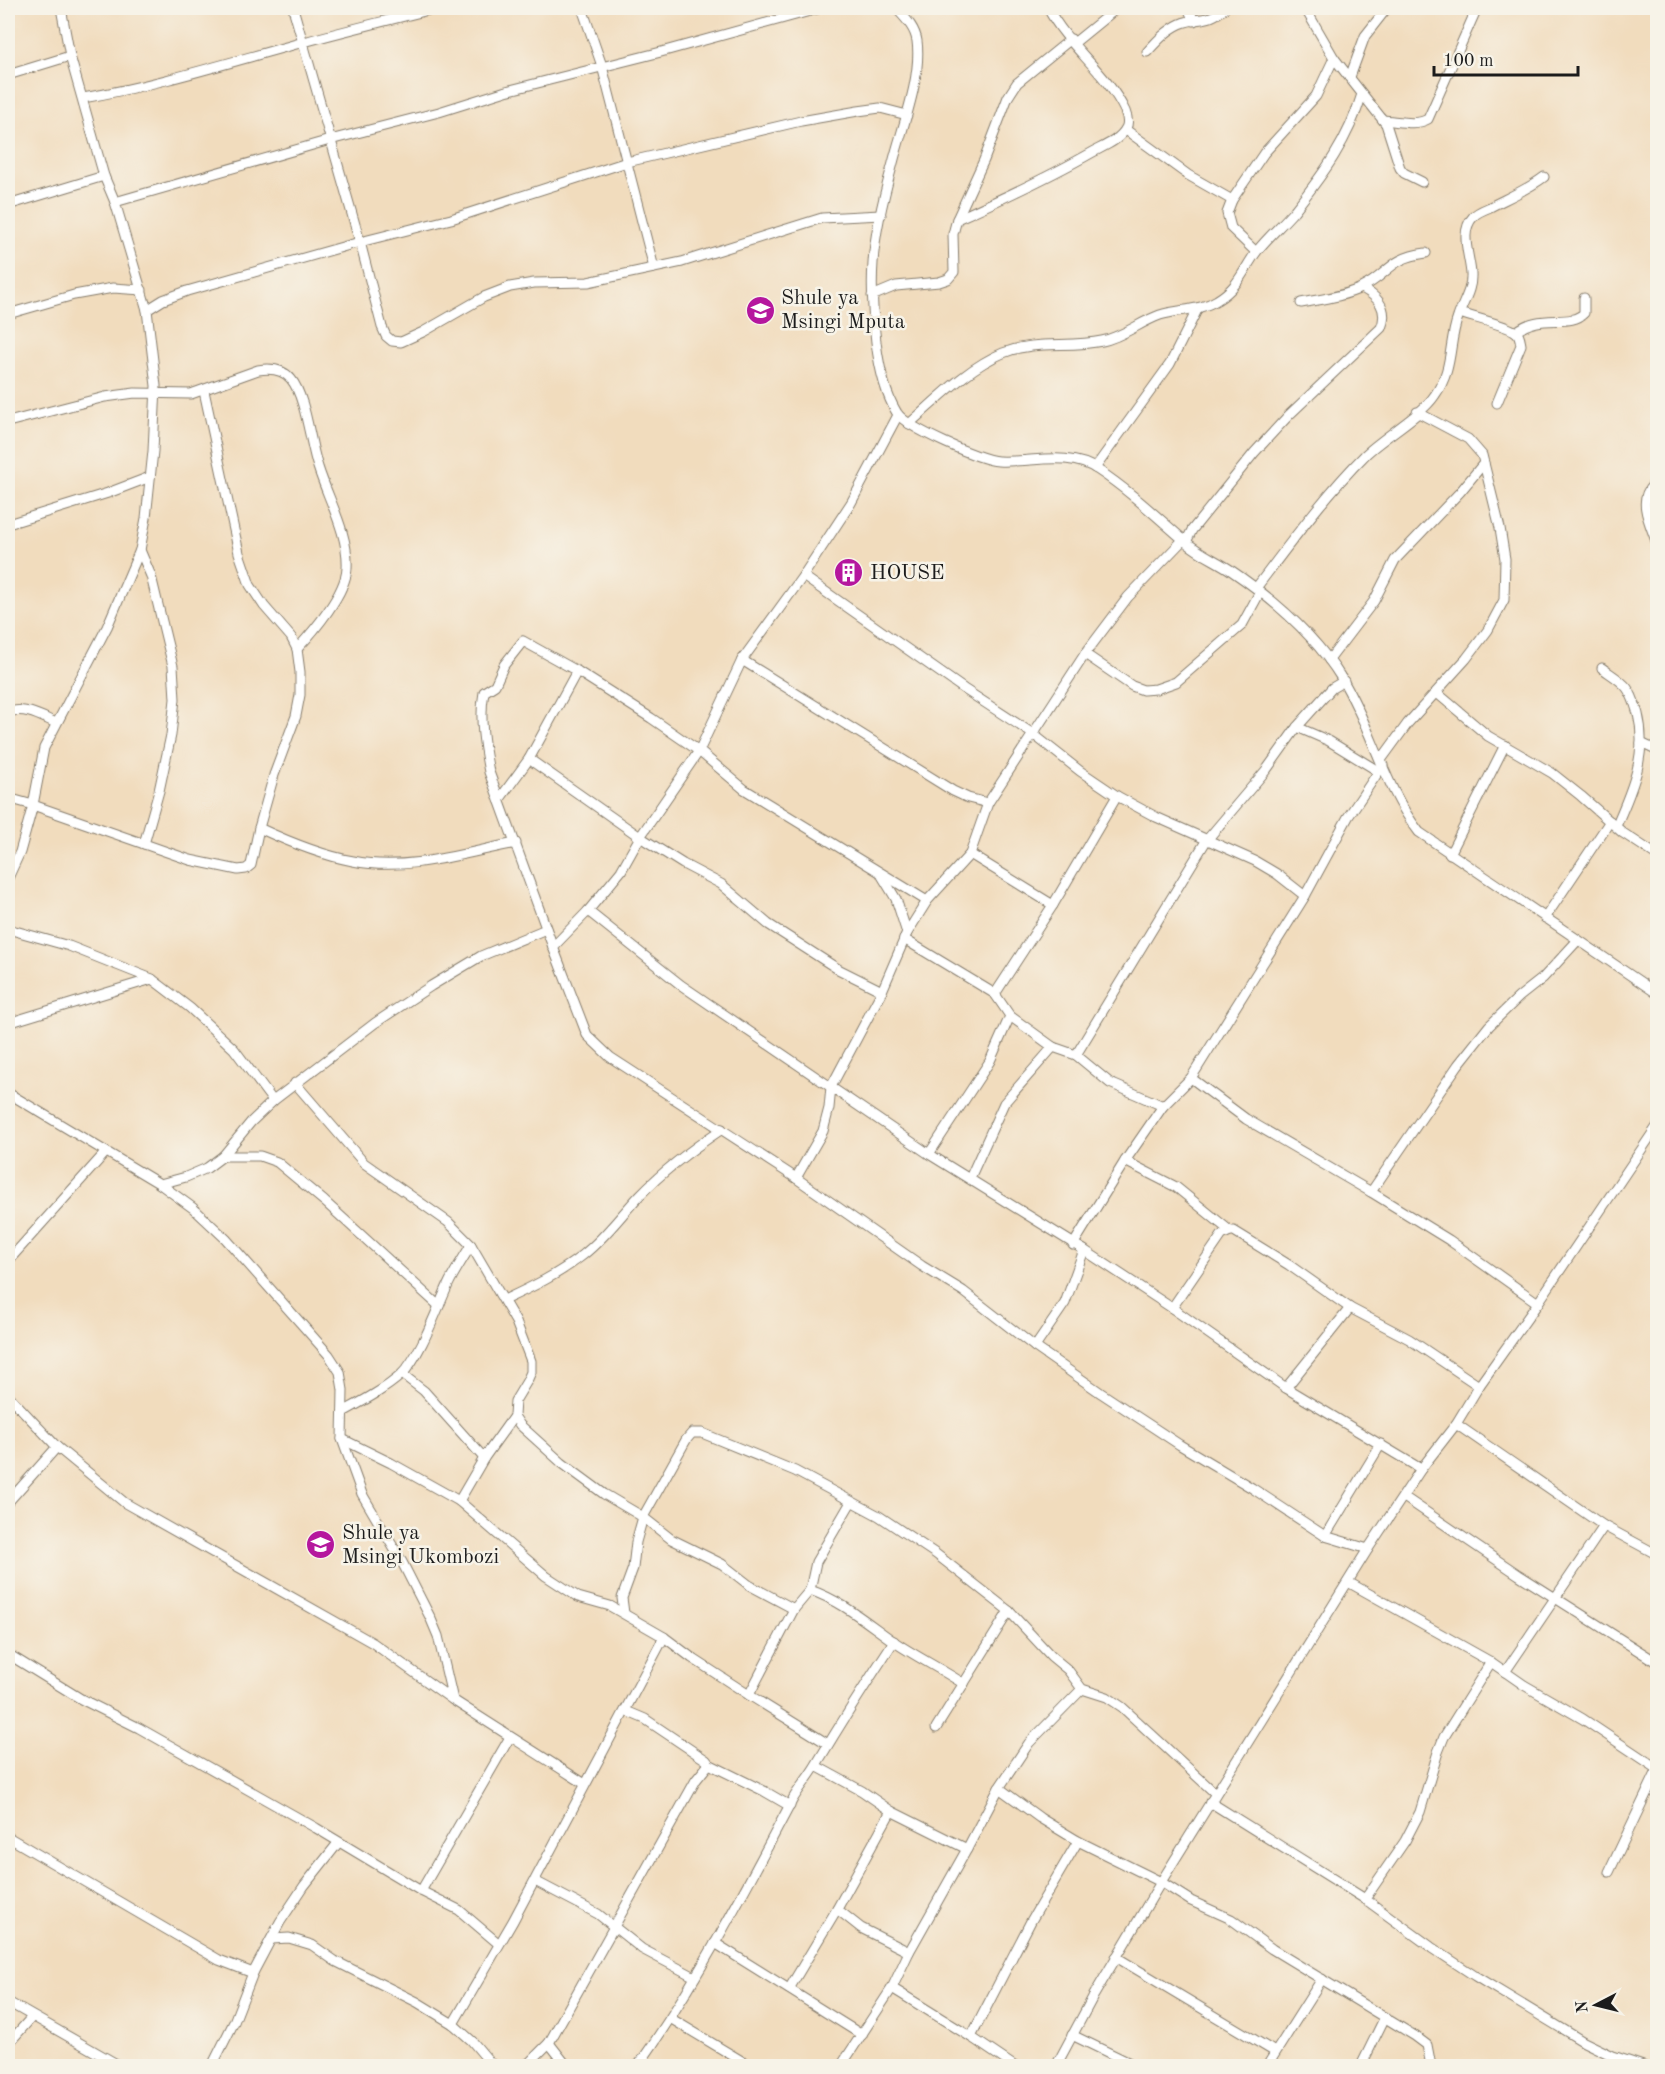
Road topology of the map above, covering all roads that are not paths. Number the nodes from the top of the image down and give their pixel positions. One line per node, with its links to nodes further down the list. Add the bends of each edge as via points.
1 (61, 8): 18 (street)
2 (294, 8): 16 (street)
3 (437, 8): 16 (street)
4 (582, 8): 20 (street)
5 (821, 8): 20 (street)
6 (896, 8): 25 (street, via 909,22 917,42)
7 (1048, 8): 15 (street)
8 (1117, 8): 15 (street)
9 (1188, 8): 14 (street)
10 (1225, 8): 14 (street, via 1209,19)
11 (1305, 8): 19 (street)
12 (1387, 8): 22 (street, via 1365,36)
13 (1477, 8): 26 (street, via 1428,119 1413,123)
14 (1194, 21): 17 (street, via 1170,29)
15 (1072, 41): 27 (street, via 1104,78 1125,111); 37 (street, via 1017,83)
16 (304, 42): 24 (street, via 196,74); 28 (street)
17 (1147, 52)
18 (70, 56): 21 (street); 24 (street)
19 (1334, 58): 22 (street); 33 (street, via 1316,96 1264,153)
20 (602, 66): 28 (street); 29 (street)
21 (8, 75)
22 (1350, 77): 23 (street)
23 (1362, 94): 26 (street); 39 (street, via 1336,156)
24 (83, 98): 30 (street)
25 (907, 115): 29 (street, via 880,108 858,111); 36 (street)
26 (1383, 120): 32 (street, via 1390,130 1400,168)
27 (1126, 130): 33 (street, via 1172,165); 37 (street, via 1062,170)
28 (330, 140): 34 (street); 38 (street)
29 (627, 162): 38 (street, via 462,216); 41 (street)
30 (104, 176): 34 (street); 35 (street)
31 (1544, 177): 49 (street, via 1474,215 1468,224 1471,275)
32 (1422, 182)
33 (1232, 200): 39 (street, via 1227,213 1231,228)
34 (116, 202): 43 (street)
35 (8, 205)
36 (881, 215): 41 (street, via 822,218); 44 (street)
37 (957, 219): 44 (street, via 953,234 954,272 948,279 896,286)
38 (360, 242): 41 (street, via 382,327 386,336 396,342 510,287 588,282); 48 (street, via 187,291)
39 (1256, 252): 47 (street, via 1235,287)
40 (1426, 253): 42 (street, via 1400,259)
41 (654, 268)
42 (1362, 288): 46 (street); 64 (street, via 1383,307 1385,319 1381,328 1254,453)
43 (142, 290): 48 (street); 50 (street, via 112,288)
44 (872, 296): 56 (street, via 879,362)
45 (1584, 297): 51 (street, via 1584,313 1577,319 1531,323)
46 (1301, 303)
47 (1198, 308): 58 (street, via 1160,315 1104,341 1039,345 1003,353 979,365); 60 (street, via 1170,364)
48 (147, 310): 53 (street)
49 (1460, 313): 51 (street); 55 (street, via 1442,382 1435,396)
50 (8, 314)
51 (1516, 332): 54 (street, via 1521,345)
52 (204, 391): 53 (street); 69 (street, via 239,553 250,585); 69 (street, via 269,368 291,378 298,392 317,466 347,550 347,570 331,607)
53 (156, 394): 57 (street, via 105,397); 61 (street)
54 (1497, 403)
55 (1417, 412): 59 (street, via 1468,439); 68 (street, via 1367,453 1342,480)
56 (898, 415): 58 (street); 67 (street, via 851,504)
57 (8, 422)
58 (909, 424): 60 (street, via 994,461 1061,459)
59 (1484, 463): 72 (street, via 1395,560 1374,601); 76 (street, via 1505,559 1504,600 1488,630)
60 (1095, 468): 64 (street)
61 (150, 477): 63 (street); 66 (street)
62 (1658, 485): 65 (street, via 1652,486 1645,497)
63 (8, 524)
64 (1185, 541): 68 (street); 70 (street, via 1128,597)
65 (1658, 547)
66 (140, 549): 78 (street, via 107,627); 97 (street, via 151,576 173,666 175,699 169,747)
67 (803, 576): 71 (street); 80 (street)
68 (1258, 590): 70 (street, via 1242,625 1176,682 1143,690); 72 (street, via 1289,616)
69 (297, 649): 93 (street, via 300,695 296,716)
70 (1086, 654): 80 (street)
71 (742, 660): 83 (street); 90 (street, via 953,791)
72 (1329, 660): 75 (street)
73 (1602, 668): 81 (street, via 1633,696)
74 (577, 671): 83 (street); 85 (street); 89 (street, via 523,641 504,665 495,685 483,692 484,745)
75 (1344, 681): 79 (street, via 1332,688); 86 (street)
76 (1437, 693): 82 (street); 86 (street, via 1408,723)
77 (8, 712): 78 (street, via 29,711)
78 (56, 723): 91 (street, via 44,748)
79 (1297, 727): 86 (street); 95 (street)
80 (1033, 734): 87 (street); 90 (street)
81 (1641, 744): 84 (street); 92 (street, via 1631,792)
82 (1504, 745): 92 (street, via 1552,773); 99 (street)
83 (699, 751): 94 (street); 101 (street, via 744,789)
84 (1658, 751)
85 (529, 759): 89 (street); 94 (street)
86 (1381, 765): 99 (street, via 1419,832); 103 (street)
87 (1117, 796): 95 (street); 105 (street)
88 (8, 798): 91 (street)
89 (499, 800): 96 (street)
90 (988, 803): 98 (street)
91 (33, 805): 97 (street); 102 (street)
92 (1613, 823): 100 (street); 107 (street)
93 (259, 828): 96 (street, via 323,854 383,864 414,863); 97 (street, via 251,865 246,869 190,860)
94 (640, 837): 106 (street, via 621,871); 114 (street, via 721,884 768,924 838,969)
95 (1206, 841): 103 (street, via 1254,861); 120 (street)
96 (516, 843): 109 (street)
97 (144, 844)
98 (970, 854): 104 (street); 105 (street)
99 (1450, 854): 107 (street)
100 (1658, 856)
101 (871, 867): 104 (street); 110 (street, via 885,879 896,899)
102 (8, 878)
103 (1305, 896): 121 (street)
104 (927, 901): 110 (street)
105 (1053, 905): 115 (street)
106 (588, 911): 112 (street); 123 (street, via 681,985)
107 (1545, 918): 111 (street)
108 (8, 928): 113 (street, via 69,946)
109 (546, 928): 112 (street); 122 (street, via 481,956 431,986)
110 (905, 936): 114 (street); 115 (street)
111 (1578, 940): 116 (street); 136 (street, via 1483,1032)
112 (553, 947): 128 (street, via 587,1035 610,1058)
113 (152, 979): 118 (street); 125 (street, via 234,1049)
114 (882, 991): 123 (street)
115 (996, 994): 117 (street)
116 (1658, 994)
117 (1010, 1016): 119 (street); 130 (street, via 990,1061)
118 (8, 1023)
119 (1053, 1047): 120 (street); 134 (street, via 1004,1103)
120 (1076, 1055): 126 (street, via 1110,1083)
121 (1191, 1077): 126 (street); 136 (street, via 1246,1119)
122 (295, 1083): 125 (street); 138 (street, via 364,1163 448,1222)
123 (831, 1087): 130 (street); 133 (street, via 823,1131)
124 (8, 1093): 129 (street)
125 (273, 1101): 131 (street)
126 (1163, 1106): 132 (street)
127 (1658, 1125): 143 (street)
128 (722, 1129): 133 (street); 142 (street, via 664,1171 584,1255)
129 (106, 1152): 135 (street); 141 (street)
130 (929, 1154): 134 (street)
131 (224, 1155): 135 (street, via 207,1168); 144 (street, via 260,1156 277,1162)
132 (1125, 1161): 137 (street, via 1176,1188); 139 (street)
133 (796, 1178): 147 (street, via 963,1291)
134 (970, 1178): 139 (street)
135 (160, 1184): 152 (street, via 226,1239 328,1355 340,1372)
136 (1371, 1192): 143 (street)
137 (1230, 1231): 145 (street, via 1214,1245); 146 (street)
138 (471, 1245): 142 (street); 144 (street)
139 (1073, 1245): 140 (street)
140 (1084, 1250): 145 (street); 147 (street, via 1065,1303)
141 (8, 1261)
142 (504, 1300): 153 (street, via 531,1361 528,1381 515,1401)
143 (1539, 1303): 149 (street)
144 (439, 1306): 148 (street)
145 (1172, 1308): 150 (street)
146 (1350, 1308): 149 (street, via 1409,1339); 150 (street)
147 (1035, 1347): 166 (street)
148 (402, 1374): 152 (street); 158 (street, via 424,1391)
149 (1479, 1386): 154 (street)
150 (1286, 1388): 156 (street)
151 (8, 1395): 157 (street)
152 (343, 1412): 155 (street)
153 (514, 1416): 158 (street); 164 (street, via 562,1462)
154 (1456, 1424): 159 (street); 165 (street)
155 (342, 1440): 161 (street); 184 (street, via 362,1494 430,1617)
156 (1381, 1444): 159 (street); 166 (street)
157 (57, 1447): 162 (street); 184 (street, via 125,1503 373,1643)
158 (484, 1458): 161 (street)
159 (1421, 1469): 160 (street)
160 (1404, 1497): 167 (street); 171 (street)
161 (459, 1501): 174 (street, via 546,1576 578,1597)
162 (8, 1502)
163 (851, 1502): 164 (street, via 795,1471 697,1432 688,1436 681,1447); 170 (street, via 816,1562); 173 (street, via 936,1554)
164 (643, 1517): 172 (street, via 671,1539 722,1564 749,1585); 174 (street, via 633,1568 622,1598)
165 (1604, 1526): 168 (street); 171 (street)
166 (1325, 1536): 167 (street)
167 (1368, 1549): 169 (street)
168 (1658, 1555)
169 (1348, 1582): 178 (street); 194 (street)
170 (810, 1590): 172 (street); 176 (street, via 847,1607)
171 (1554, 1598): 179 (street); 180 (street)
172 (794, 1609): 183 (street)
173 (1009, 1611): 181 (street); 182 (street)
174 (624, 1613): 175 (street)
175 (664, 1637): 183 (street); 185 (street)
176 (894, 1641): 181 (street); 188 (street)
177 (8, 1654): 200 (street)
178 (1491, 1662): 180 (street); 206 (street, via 1444,1737 1420,1812 1405,1841)
179 (1658, 1663)
180 (1505, 1672): 191 (street)
181 (964, 1684): 186 (street)
182 (1082, 1689): 193 (street, via 1029,1743); 194 (street, via 1122,1707)
183 (749, 1695): 188 (street)
184 (453, 1700): 187 (street)
185 (626, 1711): 189 (street, via 645,1719); 192 (street)
186 (936, 1728)
187 (510, 1737): 192 (street); 205 (street)
188 (828, 1744): 190 (street)
189 (709, 1764): 196 (street); 208 (street, via 696,1780)
190 (816, 1766): 196 (street); 197 (street)
191 (1658, 1769): 202 (street)
192 (585, 1784): 203 (street)
193 (999, 1788): 199 (street); 201 (street)
194 (1215, 1793): 195 (street)
195 (1210, 1802): 204 (street); 206 (street)
196 (790, 1806): 210 (street)
197 (891, 1811): 201 (street); 207 (street)
198 (8, 1837): 214 (street, via 219,1960)
199 (1078, 1841): 204 (street); 226 (street)
200 (338, 1843): 205 (street); 209 (street, via 304,1886)
201 (967, 1849): 212 (street)
202 (1609, 1872)
203 (535, 1881): 208 (street, via 598,1914); 211 (street)
204 (1161, 1882): 213 (street); 216 (street, via 1230,1919)
205 (421, 1891): 211 (street, via 459,1910)
206 (1365, 1899): 244 (street, via 1449,1959 1584,2042)
207 (837, 1909): 212 (street, via 861,1928); 218 (street)
208 (613, 1927): 215 (street, via 642,1949); 227 (street)
209 (272, 1939): 214 (street); 223 (street, via 289,1938 312,1945)
210 (715, 1943): 215 (street); 218 (street)
211 (499, 1944): 223 (street)
212 (909, 1952): 217 (street)
213 (1116, 1957): 225 (street); 229 (street)
214 (252, 1973): 231 (street)
215 (695, 1977): 221 (street)
216 (1322, 1979): 222 (street); 229 (street)
217 (892, 1988): 224 (street); 226 (street)
218 (789, 1989): 224 (street)
219 (8, 2002): 220 (street)
220 (32, 2017): 228 (street); 230 (street)
221 (670, 2018): 235 (street); 236 (street)
222 (1385, 2018): 242 (street); 243 (street, via 1427,2045)
223 (453, 2024): 232 (street)
224 (862, 2035): 237 (street)
225 (1072, 2035): 239 (street); 240 (street)
226 (971, 2037): 238 (street)
227 (549, 2043): 233 (street); 234 (street)
228 (8, 2044)
229 (1275, 2052): 241 (street)
230 (120, 2067)
231 (212, 2067)
232 (493, 2067)
233 (526, 2067)
234 (567, 2067)
235 (638, 2067)
236 (750, 2067)
237 (841, 2067)
238 (1014, 2067)
239 (1056, 2067)
240 (1136, 2067)
241 (1267, 2067)
242 (1361, 2067)
243 (1431, 2067)
244 (1643, 2067)

